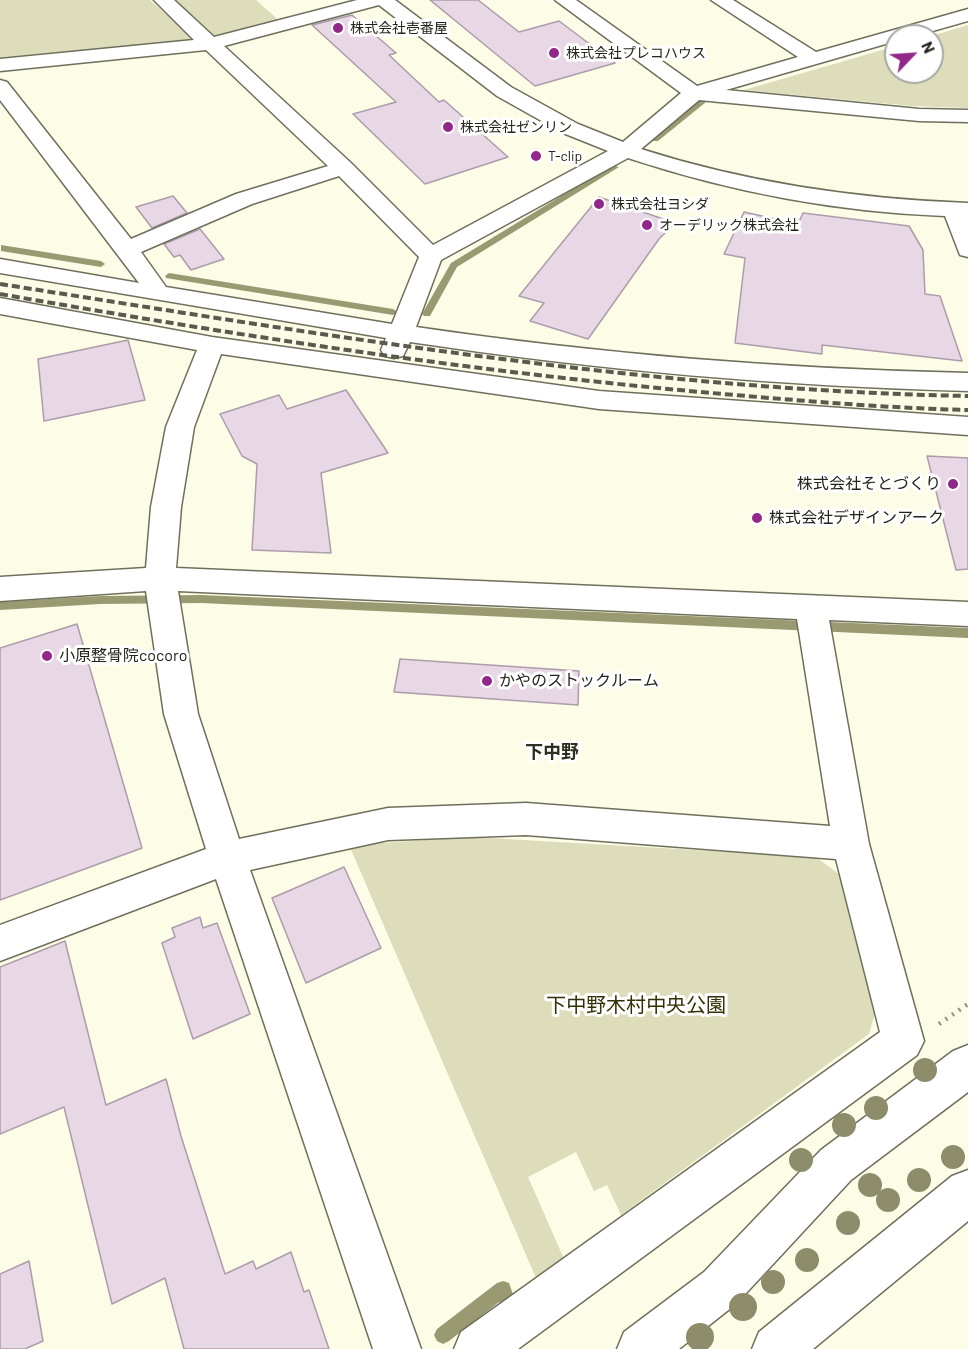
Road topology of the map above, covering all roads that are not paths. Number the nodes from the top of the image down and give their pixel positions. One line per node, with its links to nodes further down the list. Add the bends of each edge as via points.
1 (163, 0): 7 (street)
2 (379, 0): 7 (street)
3 (384, 0): 13 (street, via 522,103)
4 (564, 0): 11 (street)
5 (720, 0): 8 (street)
6 (968, 15): 8 (street)
7 (209, 45): 9 (street); 14 (street)
8 (814, 59): 11 (street)
9 (0, 65)
10 (0, 86): 16 (street)
11 (694, 93): 12 (street, via 918,115); 13 (street)
12 (968, 116)
13 (626, 151): 15 (street, via 697,173 762,187 833,199); 18 (street)
14 (343, 168): 16 (street, via 244,199); 18 (street)
15 (962, 210): 17 (street)
16 (126, 250): 20 (street)
17 (968, 250)
18 (431, 256): 22 (street)
19 (0, 266): 20 (street)
20 (157, 293): 22 (street)
21 (0, 306): 23 (street)
22 (402, 332): 24 (street); 25 (street, via 545,353 701,369)
23 (212, 345): 24 (street); 28 (street, via 180,427 166,507)
24 (385, 371): 26 (street, via 599,400)
25 (968, 382)
26 (968, 426)
27 (0, 589): 28 (street)
28 (162, 593): 30 (street); 32 (street, via 181,714)
29 (968, 614): 30 (street)
30 (814, 619): 31 (street)
31 (851, 844): 32 (street, via 526,819 388,824); 37 (street, via 903,1041)
32 (226, 858): 33 (street); 36 (street)
33 (0, 943)
34 (968, 1066): 38 (street, via 836,1165 720,1288)
35 (968, 1192): 39 (street)
36 (397, 1349)
37 (478, 1349)
38 (641, 1349)
39 (776, 1349)

